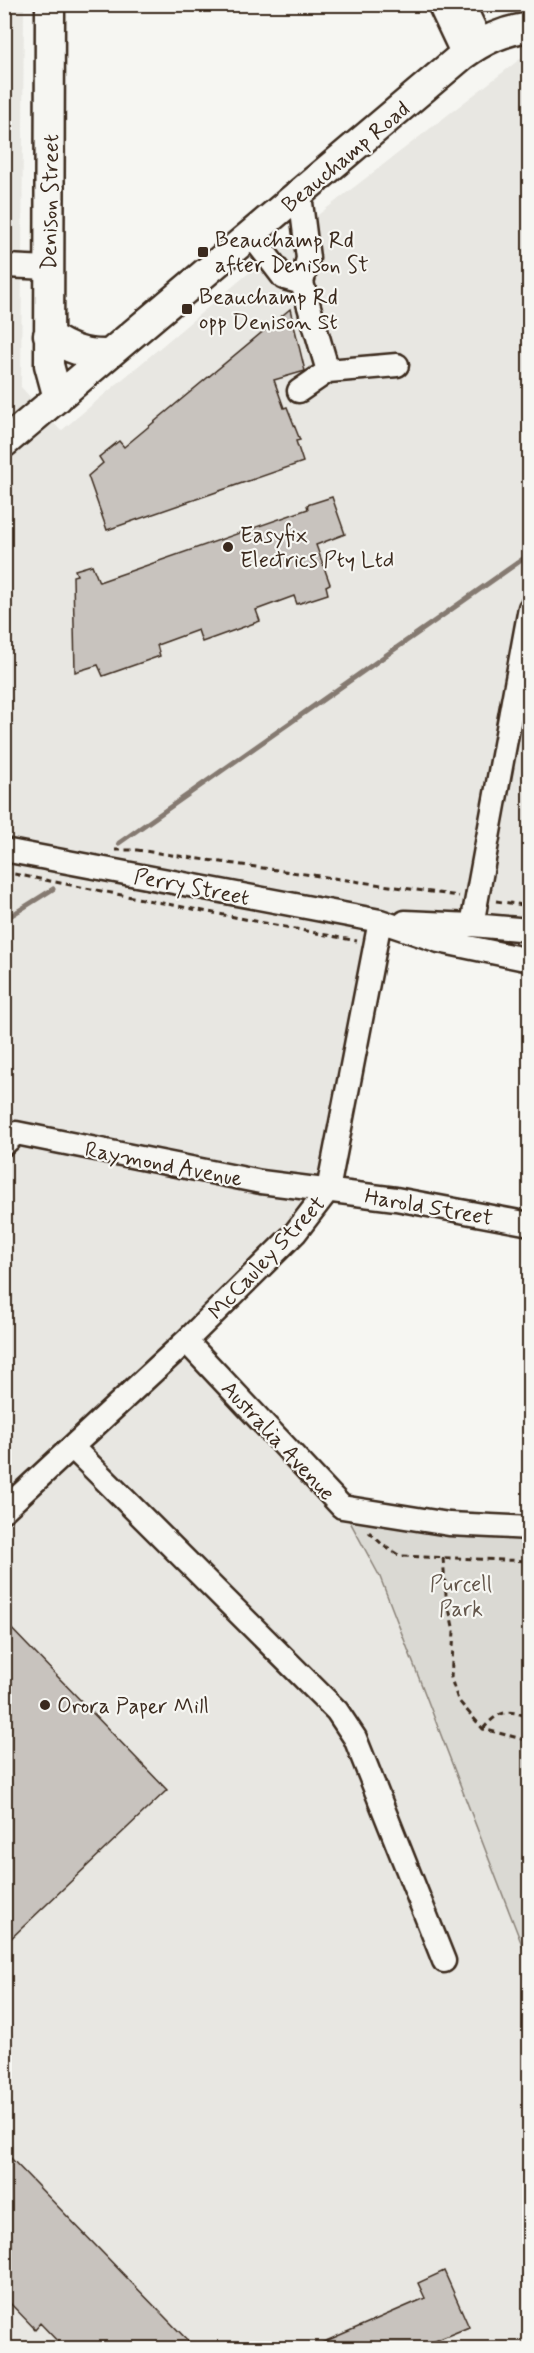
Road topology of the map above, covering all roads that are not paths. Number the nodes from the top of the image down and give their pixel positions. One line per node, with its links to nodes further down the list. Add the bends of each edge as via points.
1 (50, 4): 9 (main road, Denison Street)
2 (439, 4): 5 (street)
3 (462, 4): 5 (street)
4 (530, 27): 5 (main road, Beauchamp Road, via 498,34)
5 (472, 49): 6 (main road, Beauchamp Road)
6 (300, 195): 7 (main road, Beauchamp Road); 10 (street, via 308,258)
7 (251, 235): 10 (street, via 284,278); 13 (main road, Beauchamp Road)
8 (4, 264): 9 (street)
9 (48, 268): 12 (main road, Denison Street)
10 (302, 283): 11 (street); 15 (street)
11 (279, 294)
12 (48, 335): 13 (main road, via 75,351); 17 (main road, Denison Street, via 49,365)
13 (109, 354): 17 (main road, Beauchamp Road)
14 (397, 364): 15 (street)
15 (328, 371): 16 (street)
16 (299, 392)
17 (58, 398): 18 (main road, Beauchamp Road)
18 (4, 443)
19 (530, 608): 20 (street)
20 (519, 726): 23 (street)
21 (4, 850): 22 (street, Perry Street)
22 (380, 921): 23 (street, Perry Street); 25 (street, Perry Street, via 439,941); 27 (street, McCauley Street)
23 (472, 925): 24 (street, Perry Street)
24 (530, 930)
25 (530, 960)
26 (4, 1144): 27 (street, Raymond Avenue, via 16,1133 261,1182)
27 (328, 1190): 28 (street, Harold Street); 29 (street, McCauley Street, via 295,1233)
28 (530, 1224)
29 (186, 1341): 30 (street, McCauley Street); 32 (street, Australia Avenue, via 342,1507 449,1524)
30 (72, 1447): 31 (street, McCauley Street); 33 (street, via 337,1711 355,1738)
31 (4, 1510)
32 (530, 1528)
33 (444, 1961)

